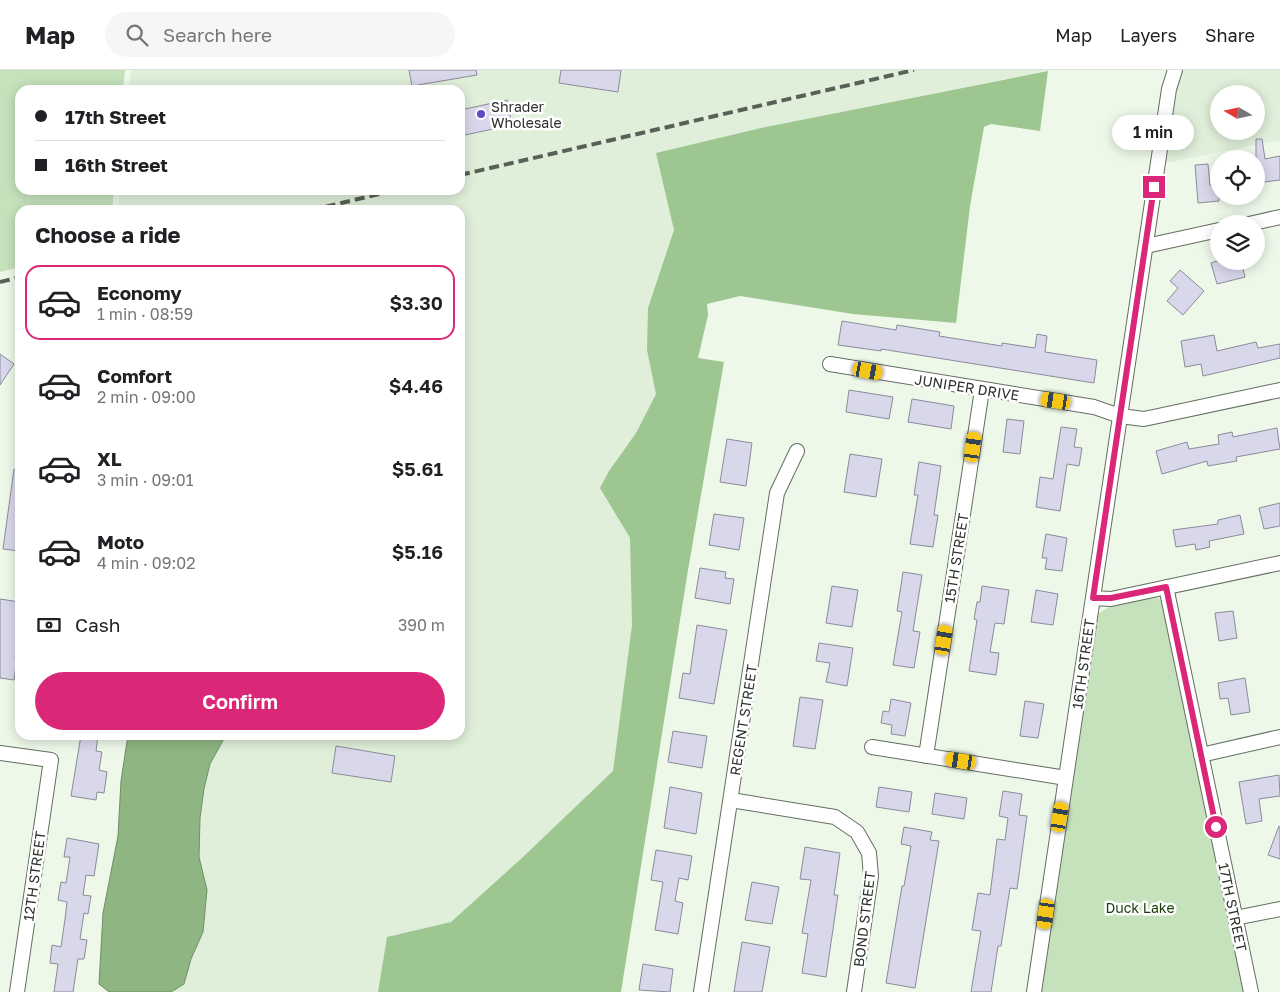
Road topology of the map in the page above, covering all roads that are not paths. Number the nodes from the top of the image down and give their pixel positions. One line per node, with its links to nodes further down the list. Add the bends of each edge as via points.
1 (1175, 70): 5 (street, 16TH STREET, via 1169,89)
2 (1280, 217): 3 (street)
3 (1265, 220)
4 (1210, 232): 5 (street)
5 (1146, 246): 9 (street, 16TH STREET)
6 (830, 364): 7 (street, JUNIPER DRIVE)
7 (982, 390): 9 (street, JUNIPER DRIVE, via 1094,407); 18 (street, 15TH STREET)
8 (1280, 390): 9 (street, JUNIPER DRIVE, via 1144,419)
9 (1120, 416): 13 (street, 16TH STREET)
10 (796, 451): 20 (street, REGENT STREET, via 777,493)
11 (1280, 563): 12 (street)
12 (1166, 587): 13 (street, via 1111,598); 17 (street, 17TH STREET)
13 (1093, 598): 19 (street, 16TH STREET)
14 (1280, 738): 17 (street)
15 (872, 747): 18 (street)
16 (0, 753): 23 (street, 12TH STREET, via 50,760)
17 (1201, 754): 22 (street, 17TH STREET)
18 (926, 756): 19 (street)
19 (1066, 778): 26 (street, 16TH STREET)
20 (731, 800): 24 (street, REGENT STREET); 25 (street, BOND STREET, via 835,817 857,832 869,853 871,876)
21 (1280, 909): 22 (street)
22 (1235, 918): 27 (street, 17TH STREET)
23 (17, 992)
24 (701, 992)
25 (854, 992)
26 (1034, 992)
27 (1251, 992)

